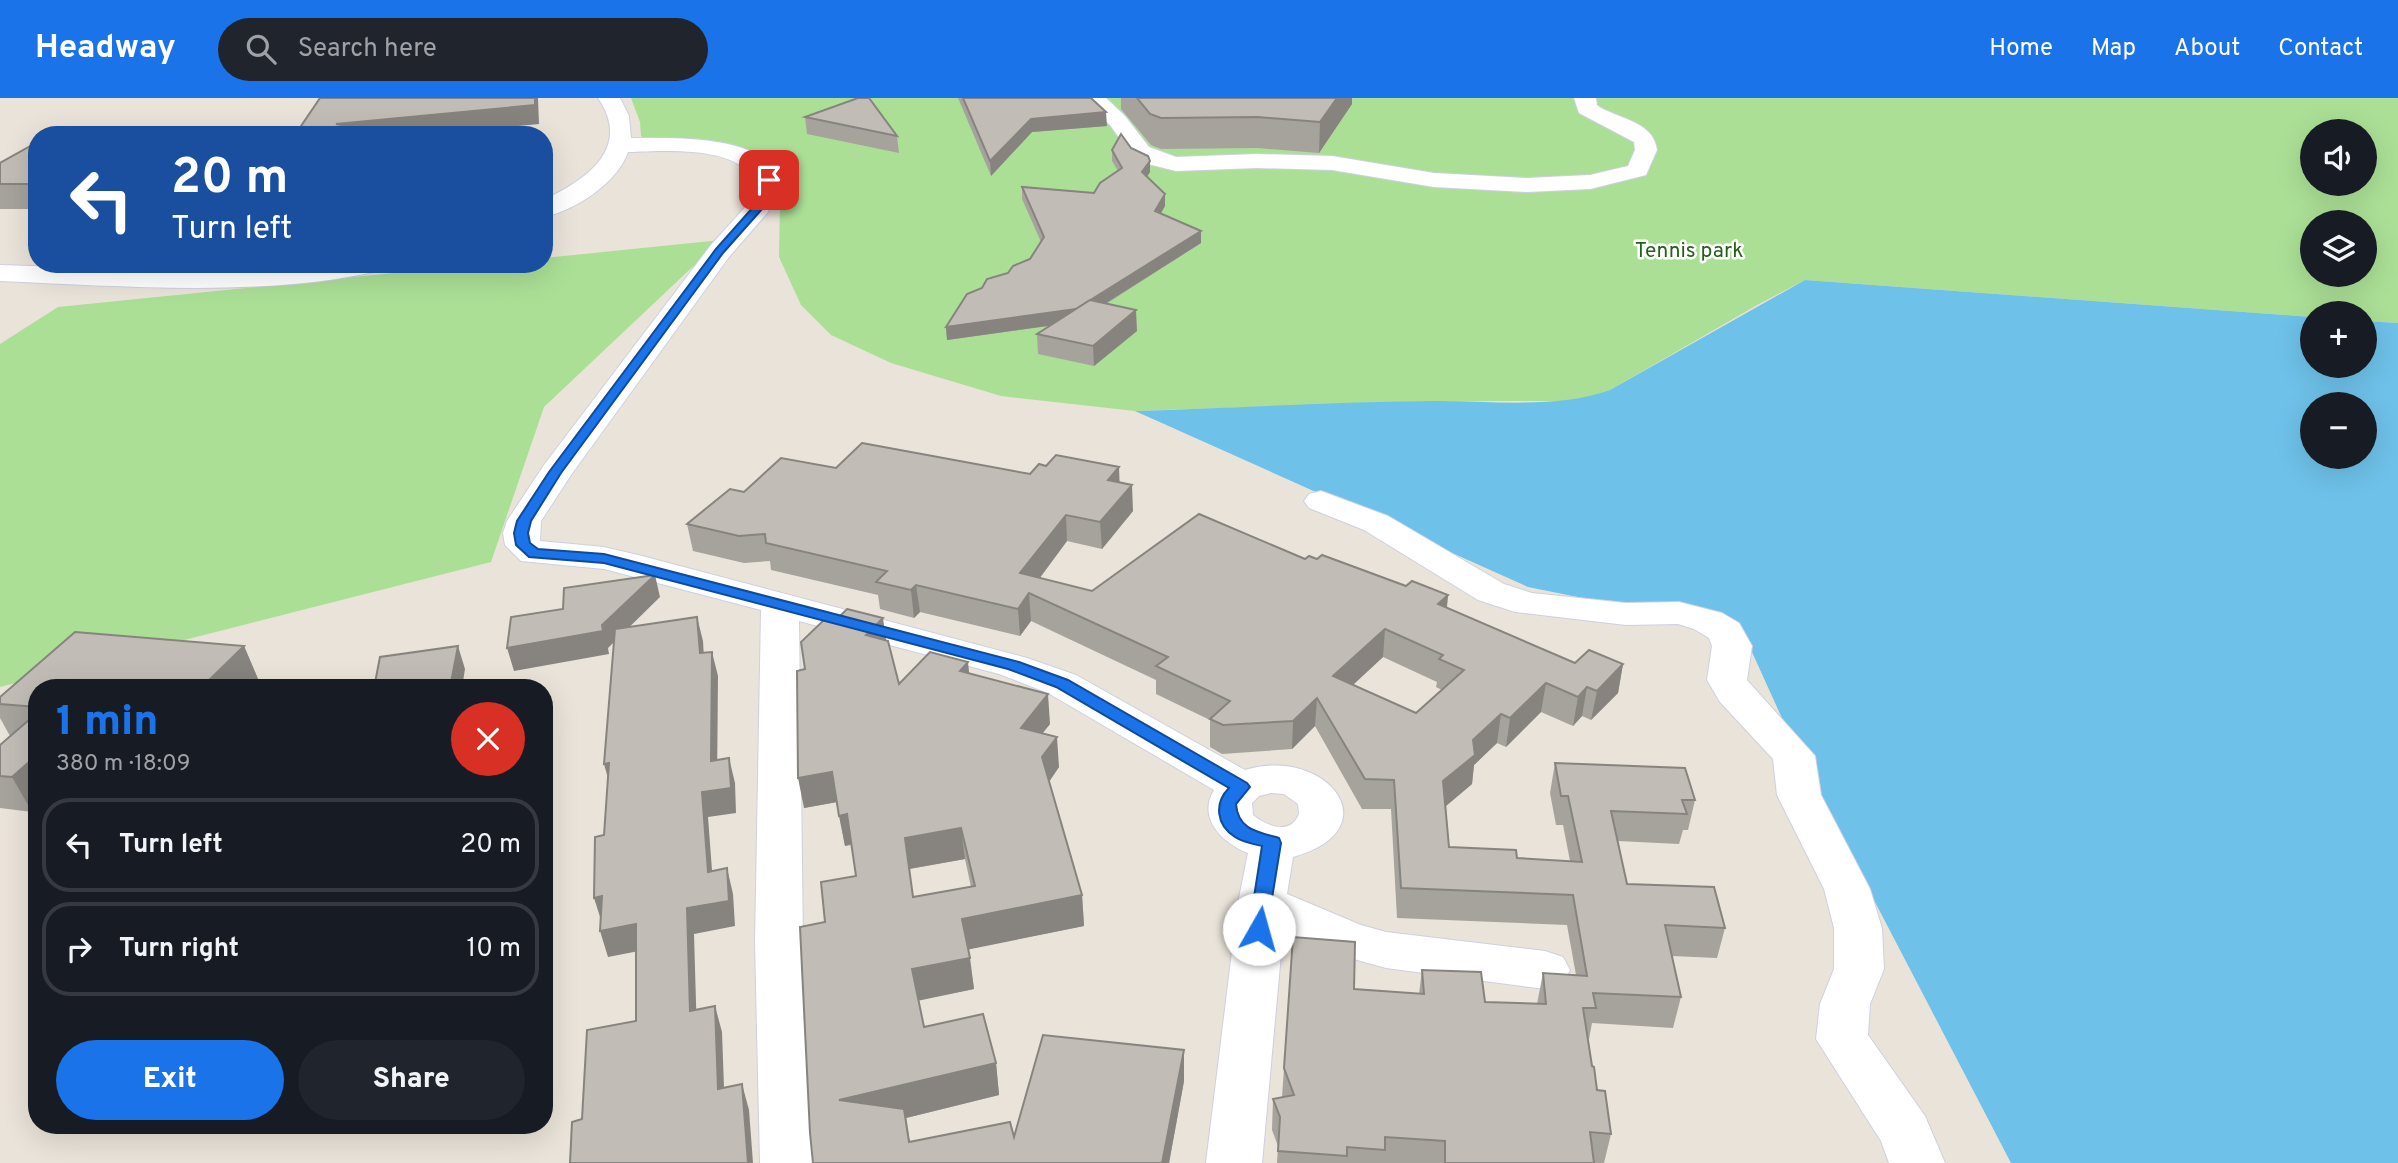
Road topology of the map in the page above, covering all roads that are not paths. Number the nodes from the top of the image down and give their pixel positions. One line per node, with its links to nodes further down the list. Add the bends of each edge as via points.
1 (609, 98): 4 (street, via 620,119)
2 (1585, 98): 3 (street, via 1593,113 1645,140 1638,170 1575,183 1490,183 1449,182 1335,164 1262,161 1178,166 1137,150)
3 (1101, 100)
4 (620, 145): 5 (street, via 607,169); 11 (street, via 692,146 737,154 764,172 769,186 759,207 720,251 555,472 524,521 523,545 534,553 604,558)
5 (553, 205)
6 (0, 273): 8 (street)
7 (312, 273): 8 (street, via 198,281)
8 (69, 276): 9 (street)
9 (0, 285)
10 (1321, 501): 18 (street, via 1376,523 1491,592 1528,604 1626,614 1679,613 1725,631 1732,646 1727,680 1734,694 1794,756 1799,796 1847,889 1858,928 1859,969 1845,1004 1842,1039 1906,1132)
11 (780, 603): 12 (street, via 1013,666 1062,684); 16 (street, via 779,942)
12 (1241, 787): 13 (street, via 1227,804 1233,825 1243,834); 13 (street, via 1254,781 1285,779 1299,783 1320,800 1322,820 1314,830 1303,838)
13 (1272, 843): 14 (street)
14 (1262, 904): 15 (street, via 1386,950); 17 (street)
15 (1545, 970)
16 (788, 1163)
17 (1234, 1163)
18 (1917, 1163)

